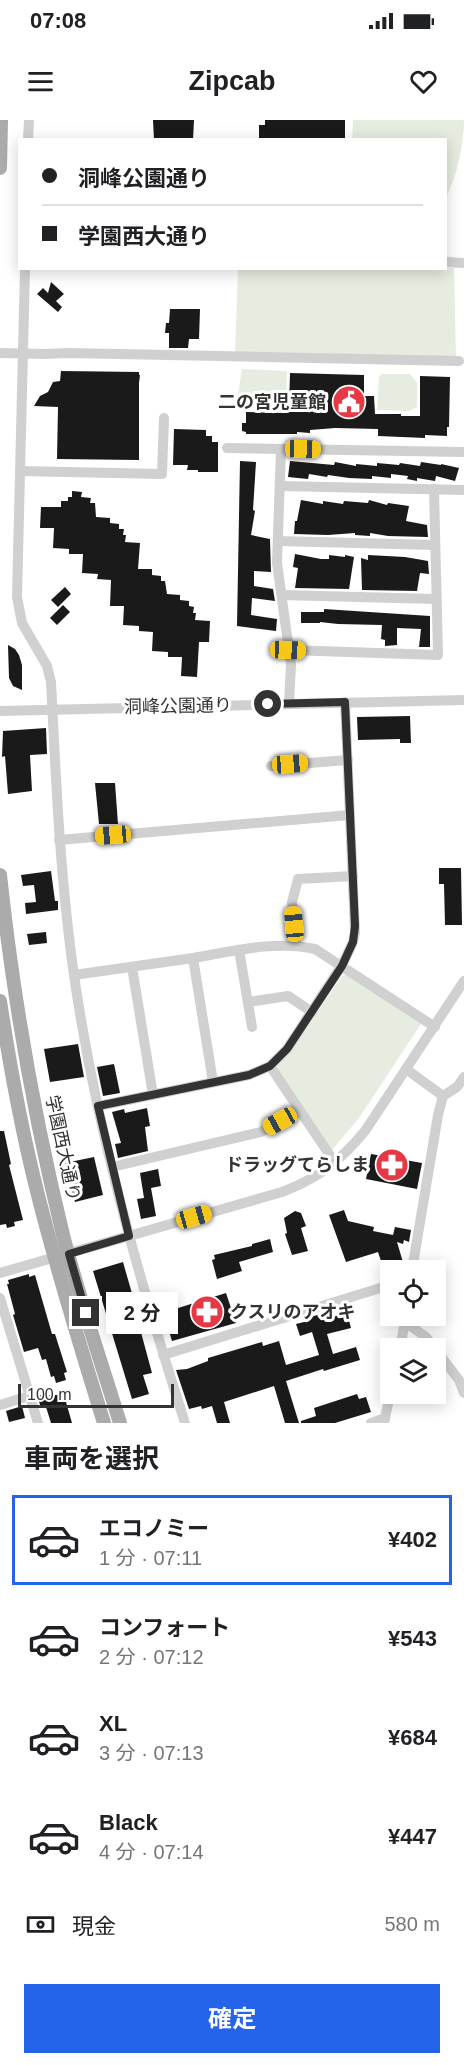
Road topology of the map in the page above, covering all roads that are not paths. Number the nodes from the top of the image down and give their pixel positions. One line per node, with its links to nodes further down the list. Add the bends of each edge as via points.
1 (1, 120): 4 (main road)
2 (29, 120): 3 (street)
3 (28, 138)
4 (0, 168)
5 (447, 262): 6 (street)
6 (464, 263)
7 (25, 270): 14 (street)
8 (0, 353): 9 (street, bridge)
9 (459, 361)
10 (164, 418): 14 (street, via 162,474)
11 (227, 448): 12 (street)
12 (280, 449): 13 (street); 15 (street)
13 (464, 452)
14 (20, 471): 26 (street, via 17,597 22,623 47,666)
15 (280, 486): 16 (street); 18 (street)
16 (434, 489): 17 (street); 19 (street)
17 (464, 490)
18 (278, 541): 19 (street); 20 (street)
19 (435, 545): 21 (street)
20 (282, 595): 21 (street); 22 (street)
21 (436, 599): 22 (street, via 438,655)
22 (288, 650): 25 (street)
23 (464, 700): 24 (street, 洞峰公園通り)
24 (345, 702): 25 (street, 洞峰公園通り); 28 (street)
25 (289, 703): 26 (street, 洞峰公園通り)
26 (52, 709): 27 (street, 洞峰公園通り); 31 (street)
27 (0, 711)
28 (348, 760): 29 (street); 30 (street)
29 (271, 766)
30 (351, 815): 31 (street); 33 (street)
31 (59, 840): 39 (street)
32 (0, 875): 57 (main road, 学園西大通り, via 9,962 26,1058)
33 (353, 876): 34 (street, via 298,879 292,902); 37 (street, via 355,933)
34 (296, 945): 35 (street); 37 (street, via 315,949)
35 (239, 950): 36 (street); 42 (street)
36 (193, 957): 38 (street); 49 (street)
37 (342, 966): 43 (street); 45 (street)
38 (132, 967): 39 (street); 50 (street)
39 (74, 975): 52 (street)
40 (464, 981): 45 (street)
41 (0, 1001): 58 (main road, 学園西大通り, via 28,1153)
42 (248, 1002): 43 (street, via 288,996); 44 (street)
43 (312, 1012): 46 (street)
44 (252, 1027)
45 (435, 1028): 47 (street)
46 (270, 1066): 49 (street); 53 (street)
47 (406, 1069): 51 (street); 54 (street, via 365,1131)
48 (464, 1077): 51 (street, via 457,1088)
49 (213, 1082): 50 (street)
50 (153, 1095): 52 (street)
51 (443, 1096): 59 (street)
52 (98, 1106): 55 (street)
53 (299, 1110): 54 (street); 55 (street, via 261,1131)
54 (335, 1163): 56 (street, via 311,1180 282,1192)
55 (112, 1167): 56 (street)
56 (129, 1236): 57 (street); 64 (street)
57 (69, 1254): 58 (street); 72 (main road, 学園西大通り)
58 (54, 1258): 60 (street); 71 (main road, 学園西大通り)
59 (414, 1260)
60 (0, 1273)
61 (380, 1288): 64 (street)
62 (0, 1298): 66 (street)
63 (413, 1326): 65 (street, via 459,1380)
64 (164, 1355): 73 (street)
65 (464, 1393)
66 (29, 1396): 68 (street); 70 (street)
67 (388, 1404): 69 (street)
68 (0, 1405)
69 (385, 1421): 74 (street)
70 (38, 1423)
71 (104, 1423)
72 (120, 1423)
73 (185, 1423)
74 (371, 1423)

